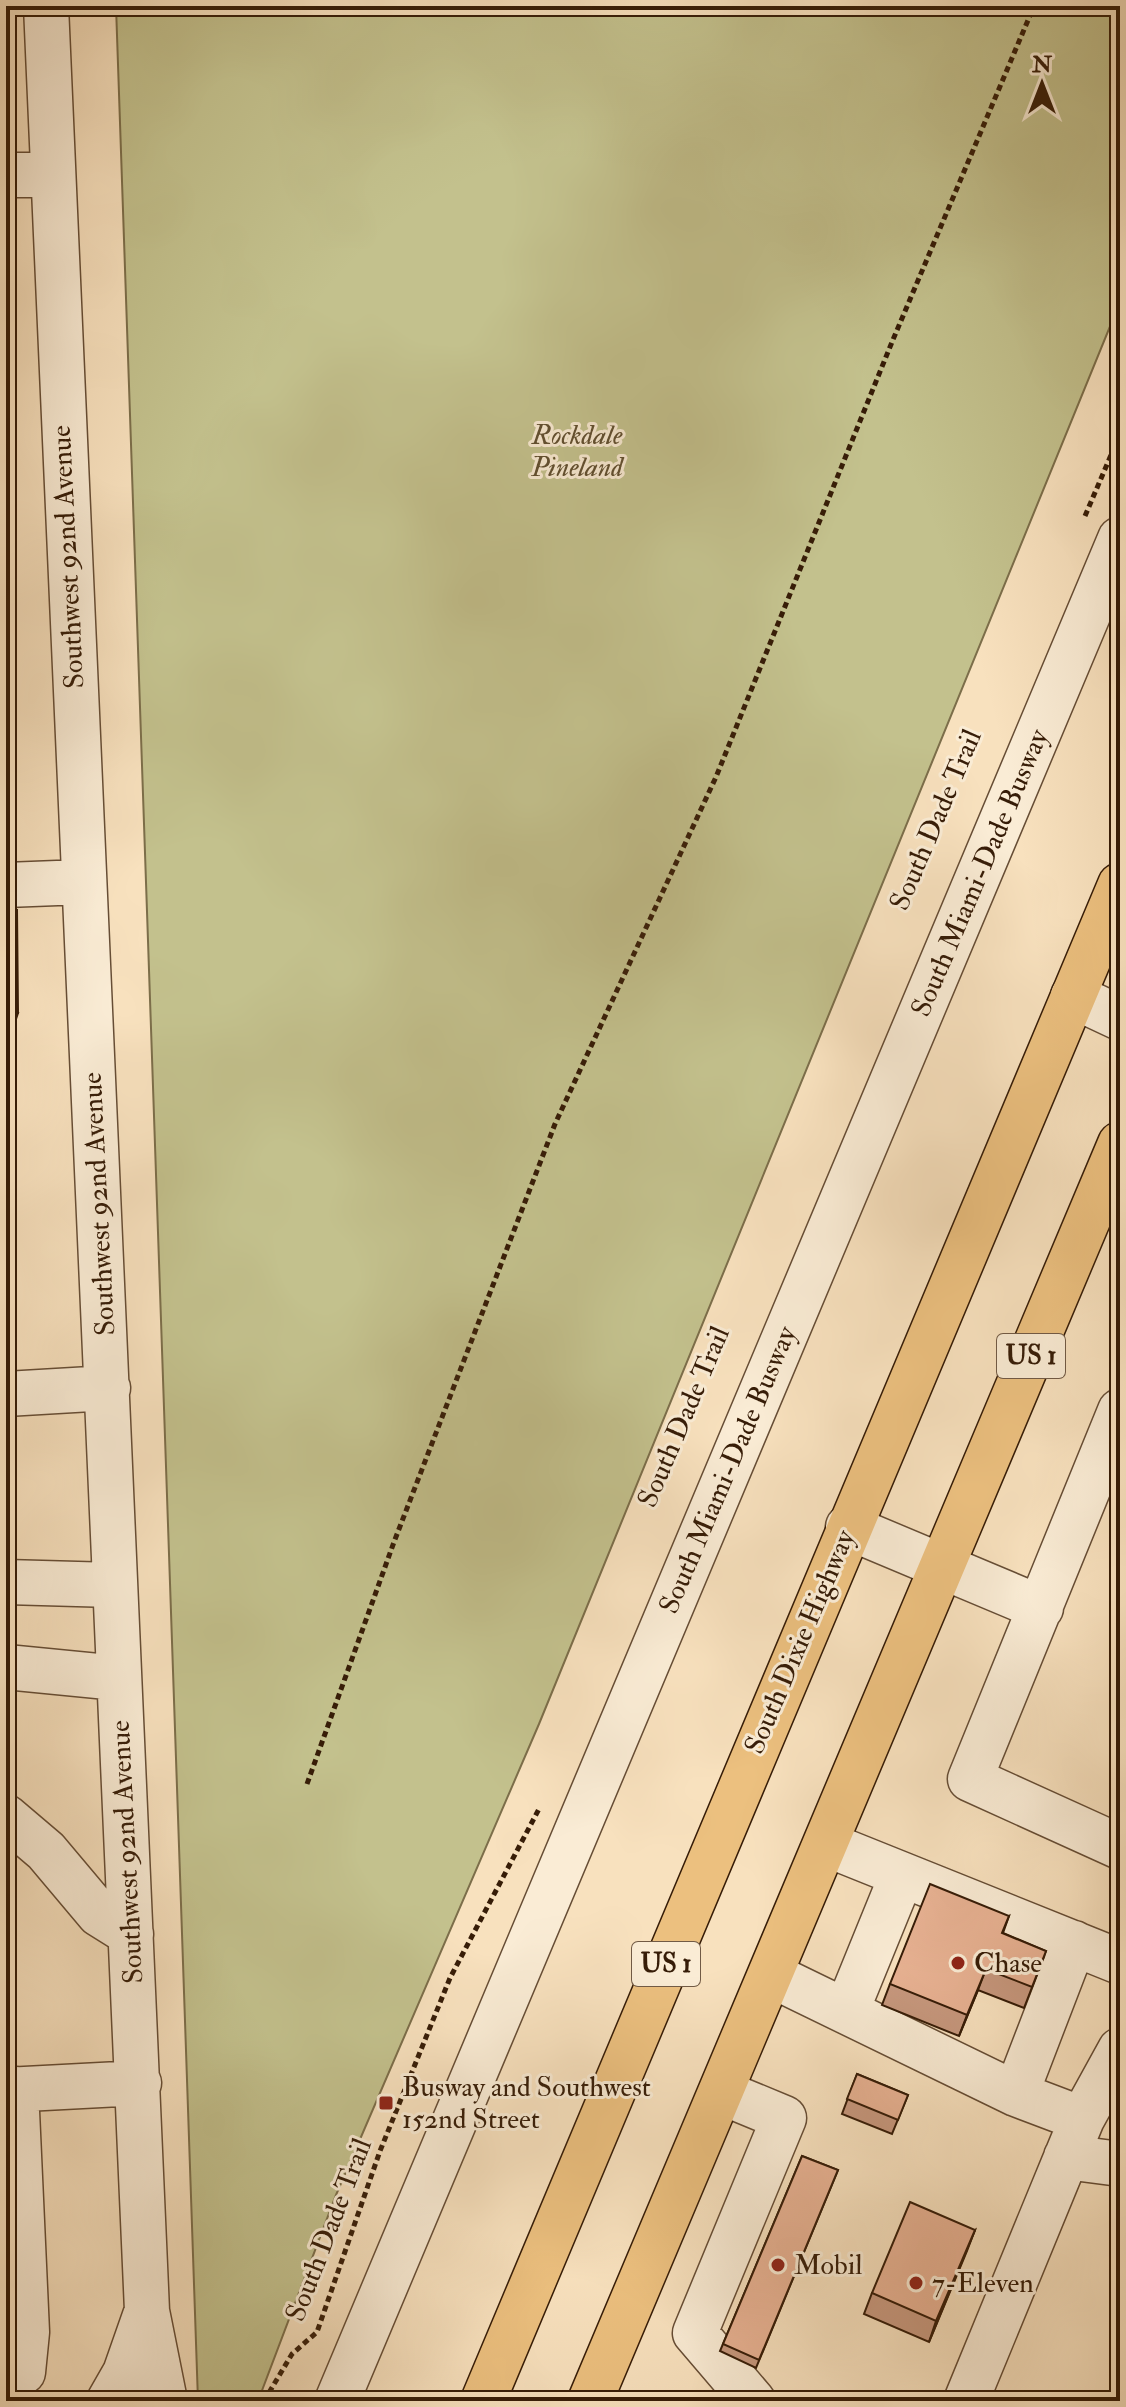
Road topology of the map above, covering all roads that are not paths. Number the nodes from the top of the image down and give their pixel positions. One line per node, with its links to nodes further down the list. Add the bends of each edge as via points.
1 (46, 6): 3 (street, Southwest 92nd Avenue)
2 (6, 175): 3 (street)
3 (51, 175): 5 (street, Southwest 92nd Avenue)
4 (1101, 531): 41 (street, South Miami-Dade Busway)
5 (83, 882): 6 (street); 11 (street, Southwest 92nd Avenue)
6 (6, 885)
7 (1120, 885): 8 (highway, South Dixie Highway / US 1)
8 (1073, 996): 9 (street); 14 (highway, South Dixie Highway / US 1)
9 (1120, 1018)
10 (1118, 1155): 15 (highway, US 1)
11 (108, 1388): 12 (street); 17 (street, Southwest 92nd Avenue)
12 (6, 1394)
13 (1120, 1411): 18 (street)
14 (848, 1527): 15 (street); 42 (highway, South Dixie Highway / US 1)
15 (941, 1567): 18 (street); 22 (highway, US 1)
16 (6, 1582): 17 (street)
17 (113, 1585): 20 (street, Southwest 92nd Avenue)
18 (1041, 1608): 23 (street, via 970,1779)
19 (6, 1667): 20 (street)
20 (118, 1678): 25 (street, Southwest 92nd Avenue)
21 (6, 1817): 25 (street, via 46,1851 99,1914)
22 (826, 1844): 24 (street); 28 (highway, US 1)
23 (1120, 1847)
24 (902, 1875): 26 (street); 29 (street)
25 (131, 1934): 31 (street, Southwest 92nd Avenue)
26 (1074, 1943): 27 (street); 34 (street)
27 (1120, 1962)
28 (771, 1975): 29 (street); 33 (highway, US 1)
29 (847, 2010): 34 (street)
30 (1118, 2058): 35 (street)
31 (139, 2083): 32 (street); 37 (street, Southwest 92nd Avenue)
32 (11, 2090): 38 (street, via 27,2332 23,2372)
33 (721, 2092): 43 (highway, US 1); 44 (street, via 784,2118 695,2333)
34 (1016, 2094): 35 (street)
35 (1074, 2138): 36 (street); 45 (street)
36 (1120, 2164)
37 (147, 2311): 39 (street); 40 (street, Southwest 92nd Avenue)
38 (6, 2384)
39 (109, 2401)
40 (165, 2401)
41 (337, 2401)
42 (483, 2401)
43 (590, 2401)
44 (753, 2401)
45 (966, 2401)

